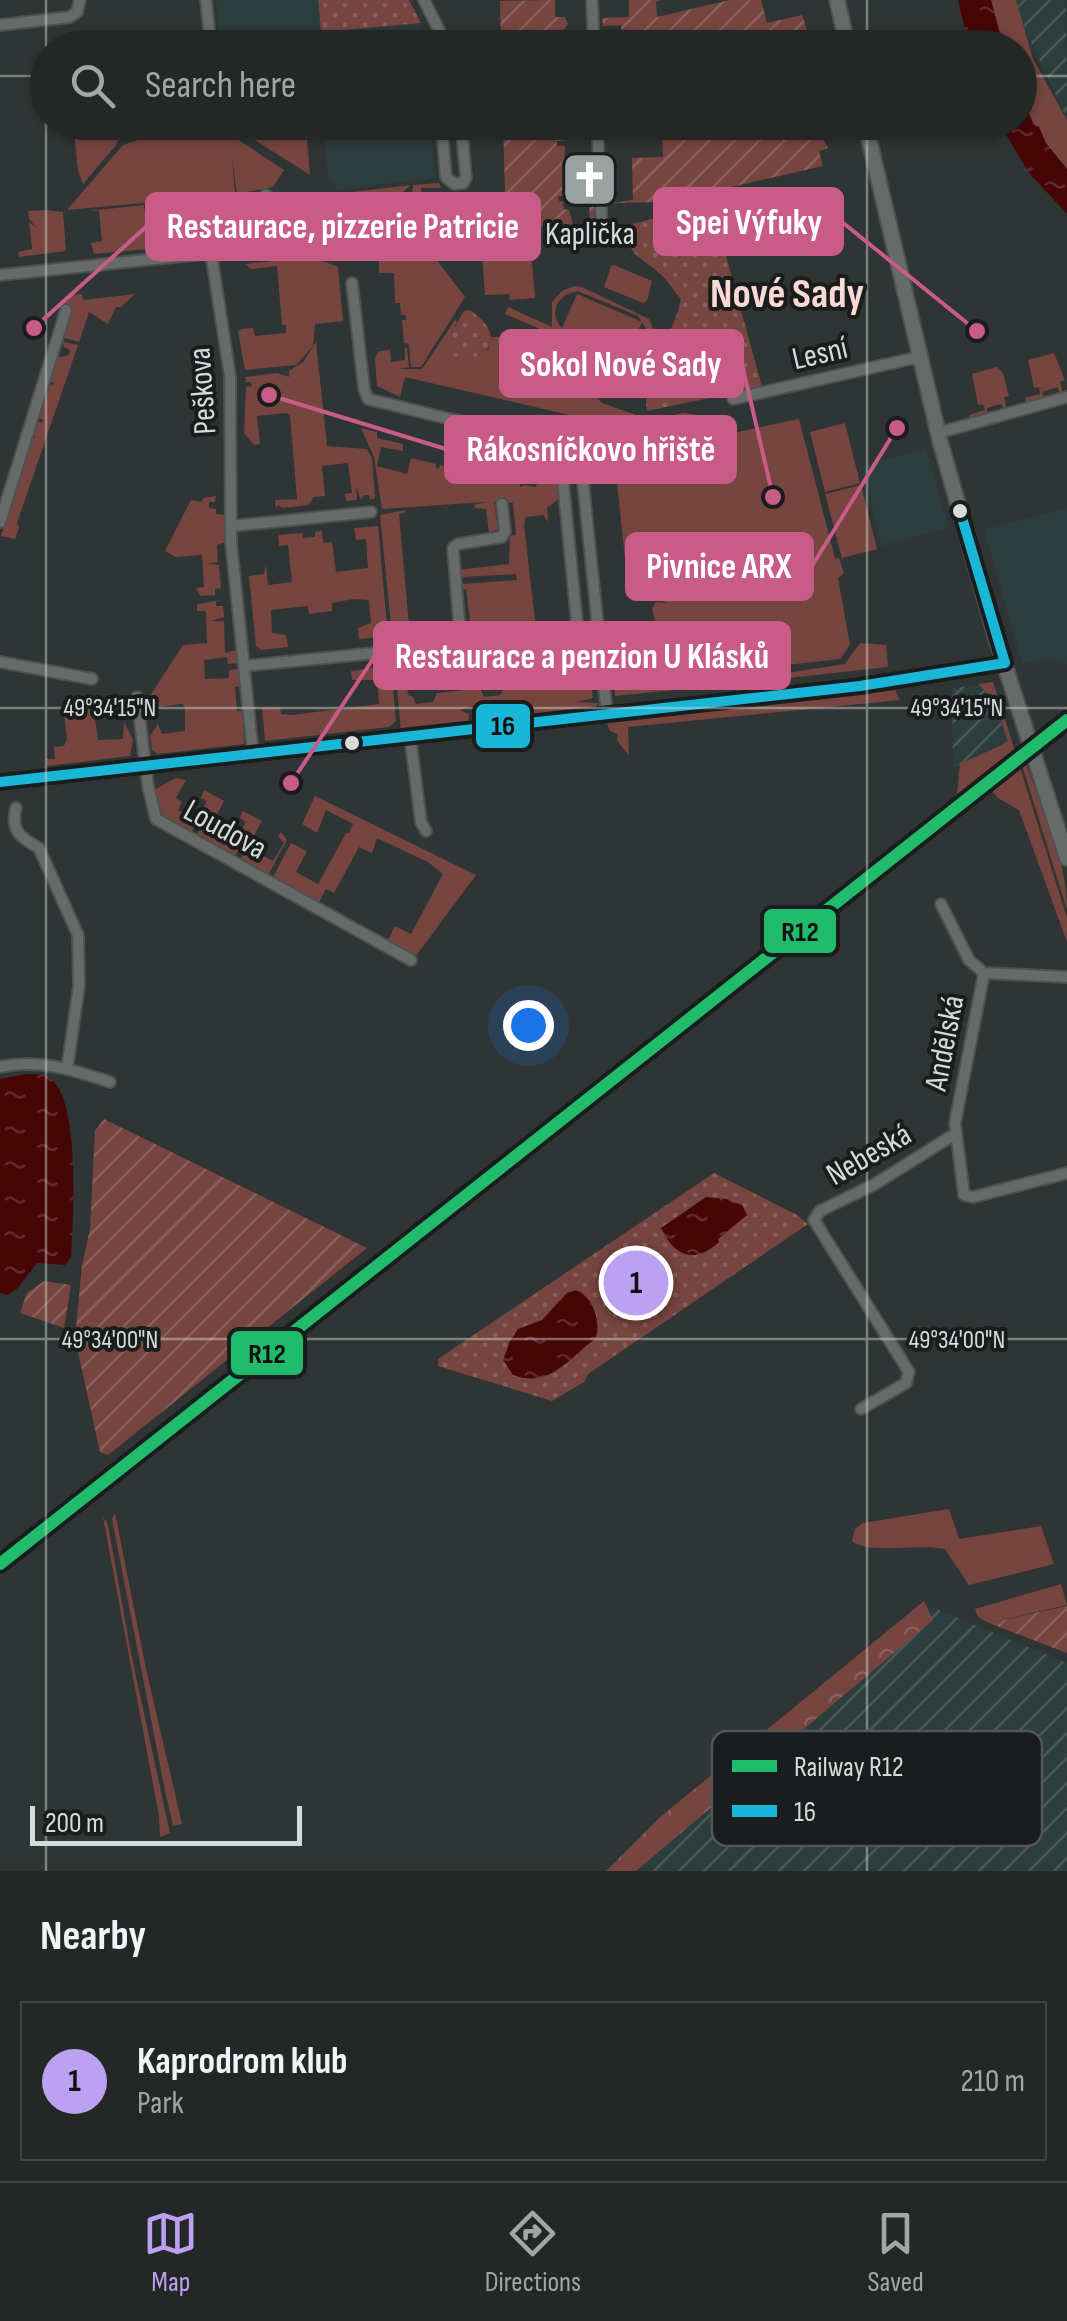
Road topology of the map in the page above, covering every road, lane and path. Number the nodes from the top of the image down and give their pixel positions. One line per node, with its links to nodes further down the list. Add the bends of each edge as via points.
1 (80, 0): 6 (street, via 70,17)
2 (206, 0): 7 (street)
3 (424, 0): 8 (street)
4 (592, 0): 9 (street)
5 (837, 0): 10 (main road)
6 (0, 25)
7 (209, 30)
8 (439, 30)
9 (593, 30)
10 (844, 30)
11 (443, 140): 12 (street, via 446,178 456,184 466,177)
12 (463, 140)
13 (598, 140): 16 (street)
14 (869, 140): 21 (main road)
15 (266, 194): 17 (street, via 267,246)
16 (602, 233)
17 (210, 254): 18 (street); 29 (street, Peškova, via 230,376)
18 (0, 275)
19 (352, 284): 30 (street, via 368,400 574,454 583,470)
20 (66, 310): 28 (street)
21 (918, 357): 23 (street, Lesní); 24 (main road)
22 (1067, 398): 24 (street)
23 (734, 399)
24 (938, 434): 36 (main road)
25 (561, 461): 31 (street)
26 (502, 504): 32 (street, via 502,537 452,548)
27 (371, 512): 29 (street)
28 (0, 522)
29 (231, 526): 37 (street, Peškova)
30 (599, 630): 31 (street); 40 (street)
31 (578, 633): 32 (street)
32 (461, 644): 33 (street)
33 (398, 651)
34 (384, 652): 37 (street)
35 (0, 662): 38 (street)
36 (1005, 663): 40 (main road); 47 (main road)
37 (244, 666): 42 (street, Peškova)
38 (92, 679)
39 (137, 697): 43 (street, Loudova)
40 (607, 714): 41 (main road)
41 (410, 736): 42 (main road); 46 (street)
42 (252, 754): 43 (main road)
43 (145, 766): 44 (main road); 49 (street, Loudova, via 156,820)
44 (0, 782)
45 (16, 808): 53 (street, via 17,834 42,853 78,935 80,986)
46 (426, 831)
47 (1067, 858)
48 (941, 904): 50 (street, Andělská, via 968,958)
49 (411, 960)
50 (984, 973): 51 (street, Andělská); 55 (street, Andělská)
51 (1067, 978)
52 (0, 1067): 53 (street)
53 (68, 1069): 54 (street)
54 (110, 1082)
55 (955, 1134): 56 (street, Andělská, via 968,1198); 57 (street, Nebeská, via 814,1220 908,1372 906,1382)
56 (1067, 1173)
57 (861, 1409)

